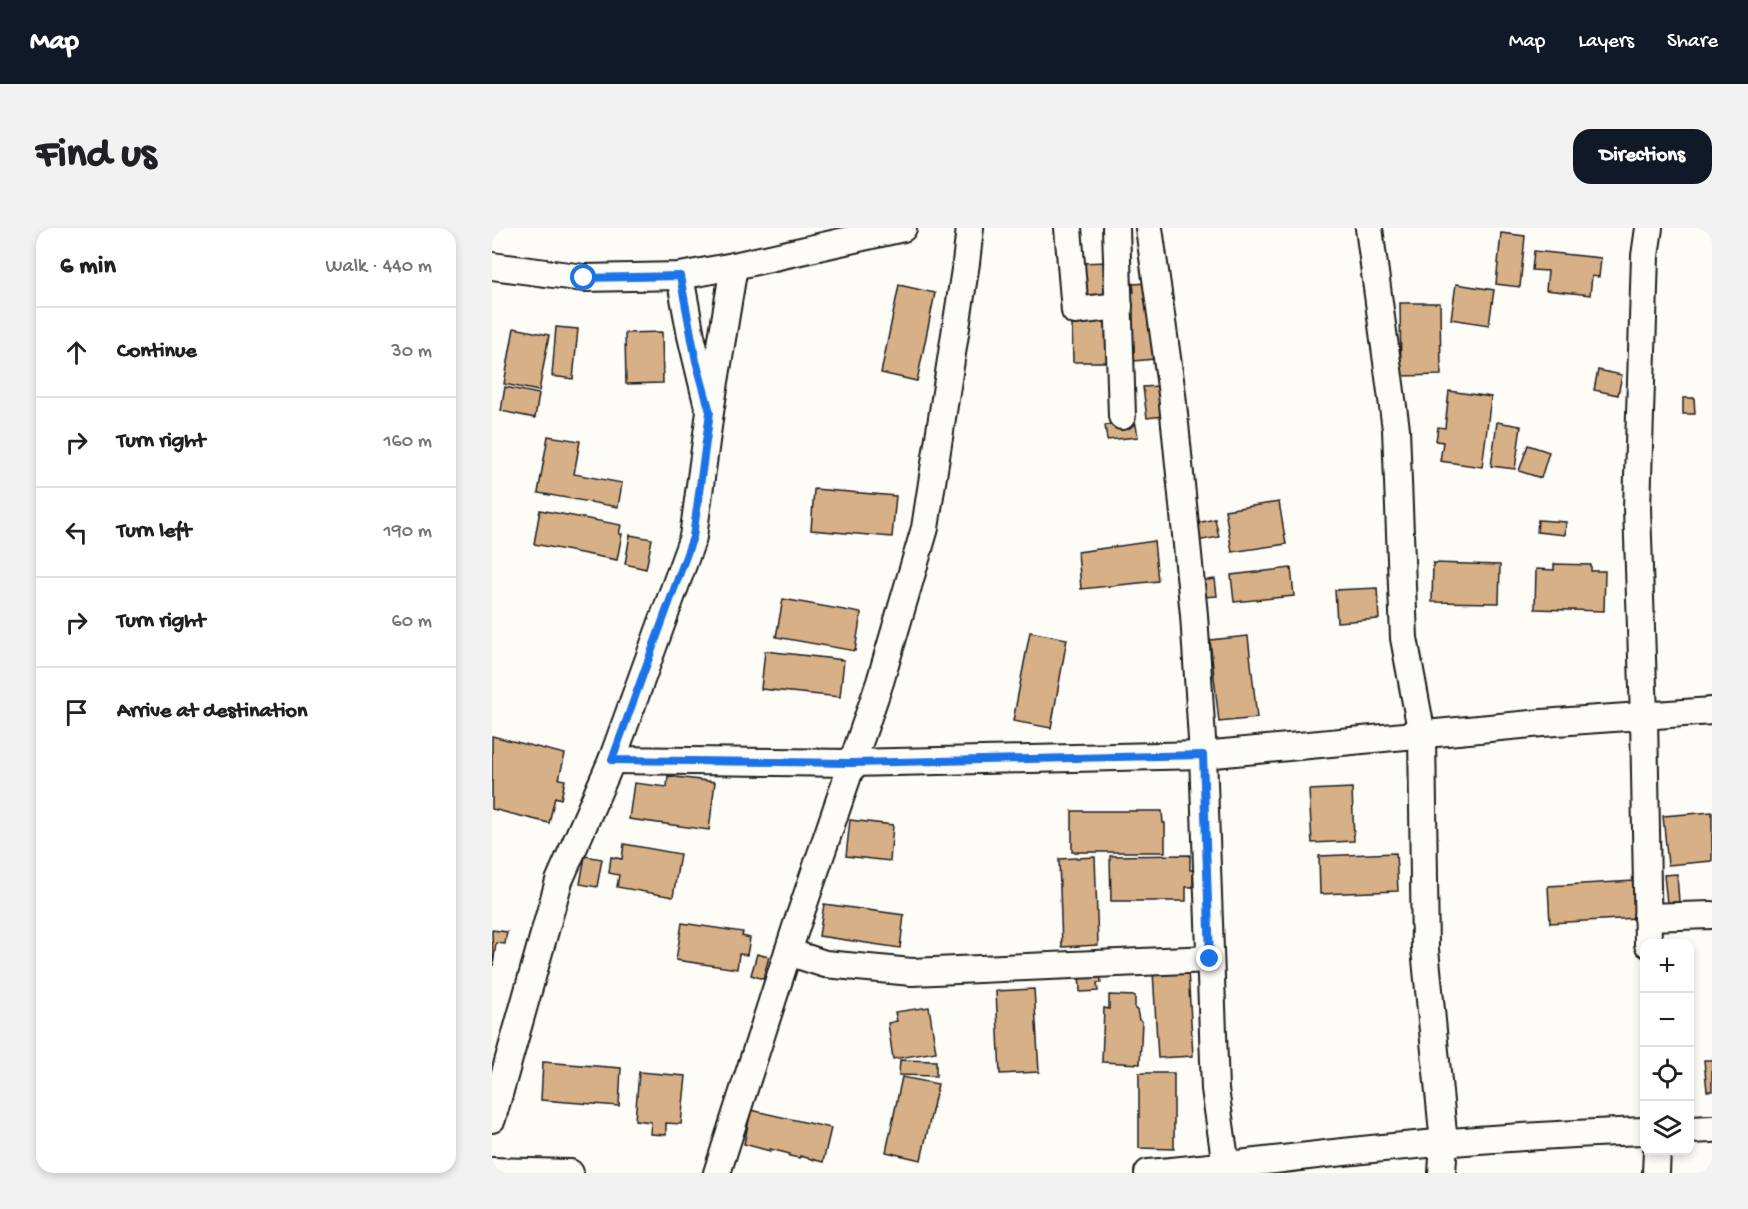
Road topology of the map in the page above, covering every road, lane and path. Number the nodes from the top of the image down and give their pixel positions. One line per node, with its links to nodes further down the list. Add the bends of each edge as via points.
1 (903, 228): 9 (street)
2 (970, 228): 19 (street, via 925,528)
3 (1068, 228): 11 (street, via 1076,311)
4 (1116, 228): 11 (street)
5 (1149, 228): 17 (street, via 1173,405)
6 (1369, 228): 16 (street, via 1396,429 1404,638)
7 (1649, 228): 15 (street, via 1637,508)
8 (492, 266): 10 (street, via 584,278)
9 (734, 266): 10 (street); 12 (street)
10 (680, 276): 12 (street)
11 (1119, 306): 13 (street)
12 (710, 412): 18 (street, via 693,537)
13 (1122, 416)
14 (1712, 711): 15 (street)
15 (1644, 717): 16 (street); 21 (street)
16 (1422, 735): 17 (street); 29 (street, via 1425,949)
17 (1203, 755): 19 (street); 24 (street)
18 (612, 760): 19 (street); 25 (street, via 559,881)
19 (852, 763): 23 (street)
20 (1712, 915): 21 (street)
21 (1647, 917): 22 (street)
22 (1648, 939)
23 (789, 952): 24 (street, via 825,964 912,972); 34 (street)
24 (1210, 959): 31 (street, via 1215,1089)
25 (492, 1119)
26 (1712, 1129): 27 (street)
27 (1694, 1130)
28 (1640, 1131): 29 (street)
29 (1444, 1143): 31 (street, via 1325,1154); 36 (street)
30 (1657, 1155): 37 (street)
31 (1227, 1170): 35 (street)
32 (492, 1171): 33 (street)
33 (570, 1173)
34 (717, 1173)
35 (1148, 1173)
36 (1442, 1173)
37 (1656, 1173)

